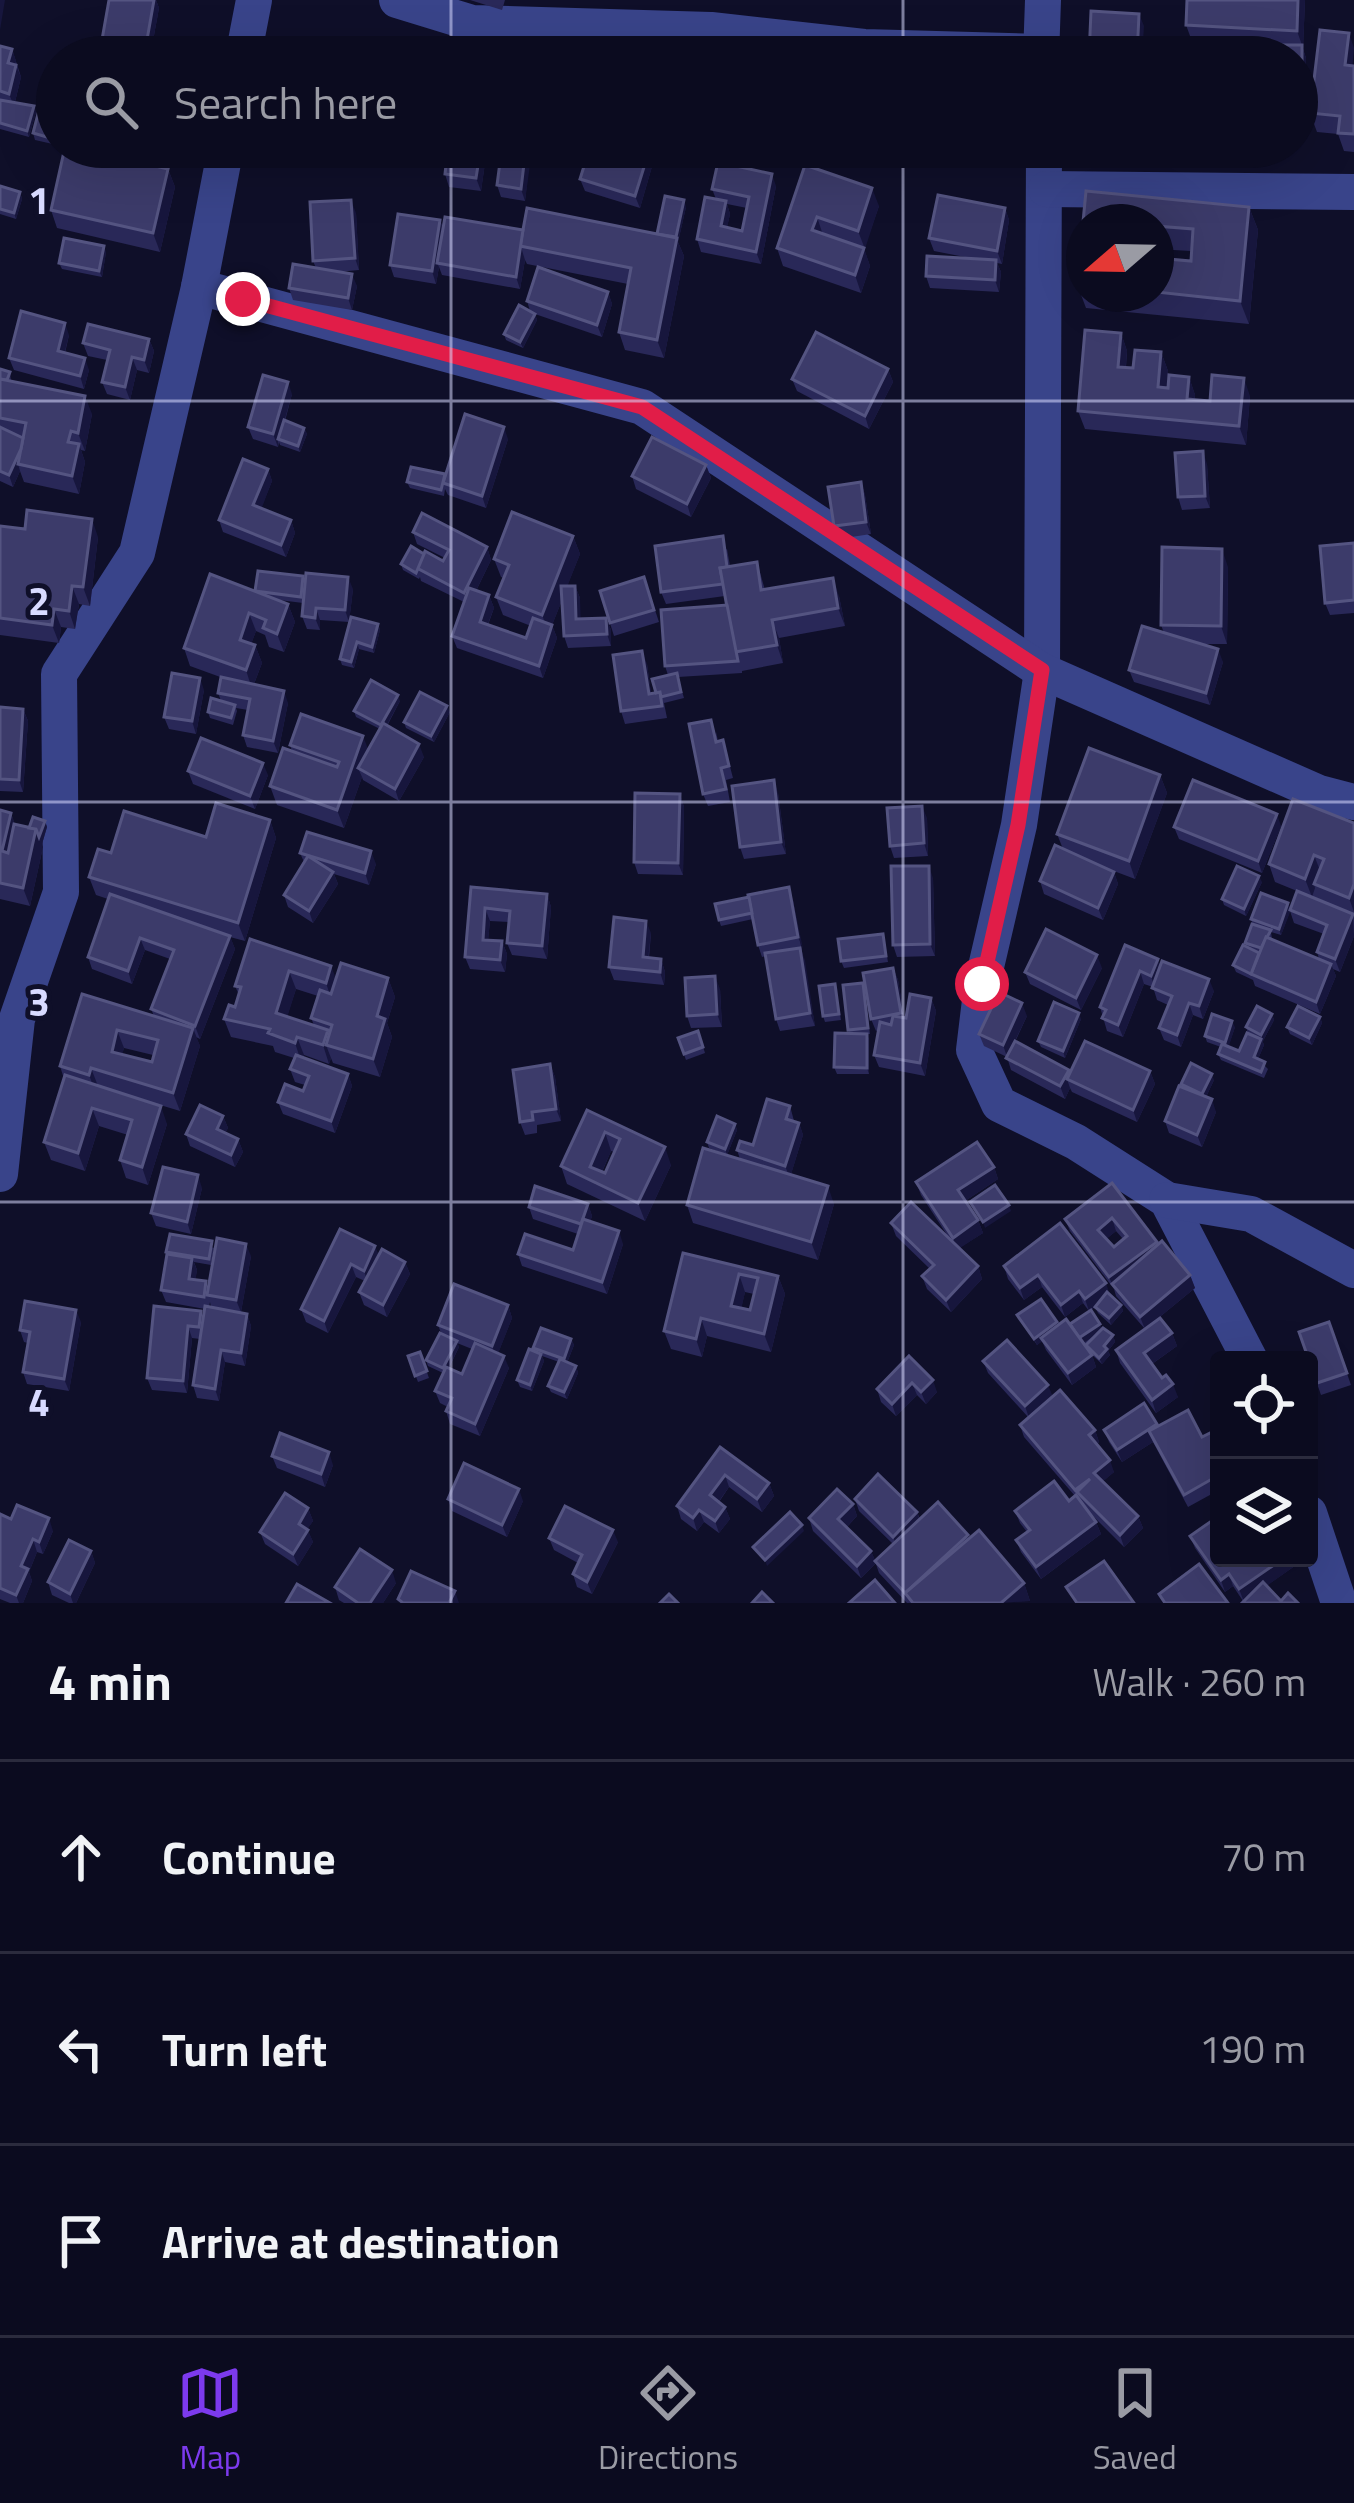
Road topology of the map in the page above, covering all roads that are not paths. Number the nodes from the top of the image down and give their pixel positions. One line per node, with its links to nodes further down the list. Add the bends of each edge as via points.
1 (254, 0): 4 (street)
2 (397, 0): 5 (street, via 472,23)
3 (1043, 0): 6 (street)
4 (247, 36)
5 (765, 36)
6 (1042, 36)
7 (222, 168): 11 (street)
8 (1045, 168): 9 (street)
9 (1046, 190): 10 (street); 12 (street)
10 (1354, 193)
11 (199, 287): 12 (street, via 642,407); 14 (street, via 137,553 59,674 61,892 17,1019)
12 (1042, 670): 13 (street); 15 (street, via 974,1050 999,1104)
13 (1354, 802)
14 (0, 1174)
15 (1167, 1200): 16 (street, via 1251,1214); 17 (street)
16 (1354, 1270)
17 (1245, 1351)
18 (1318, 1540): 19 (street)
19 (1339, 1603)

